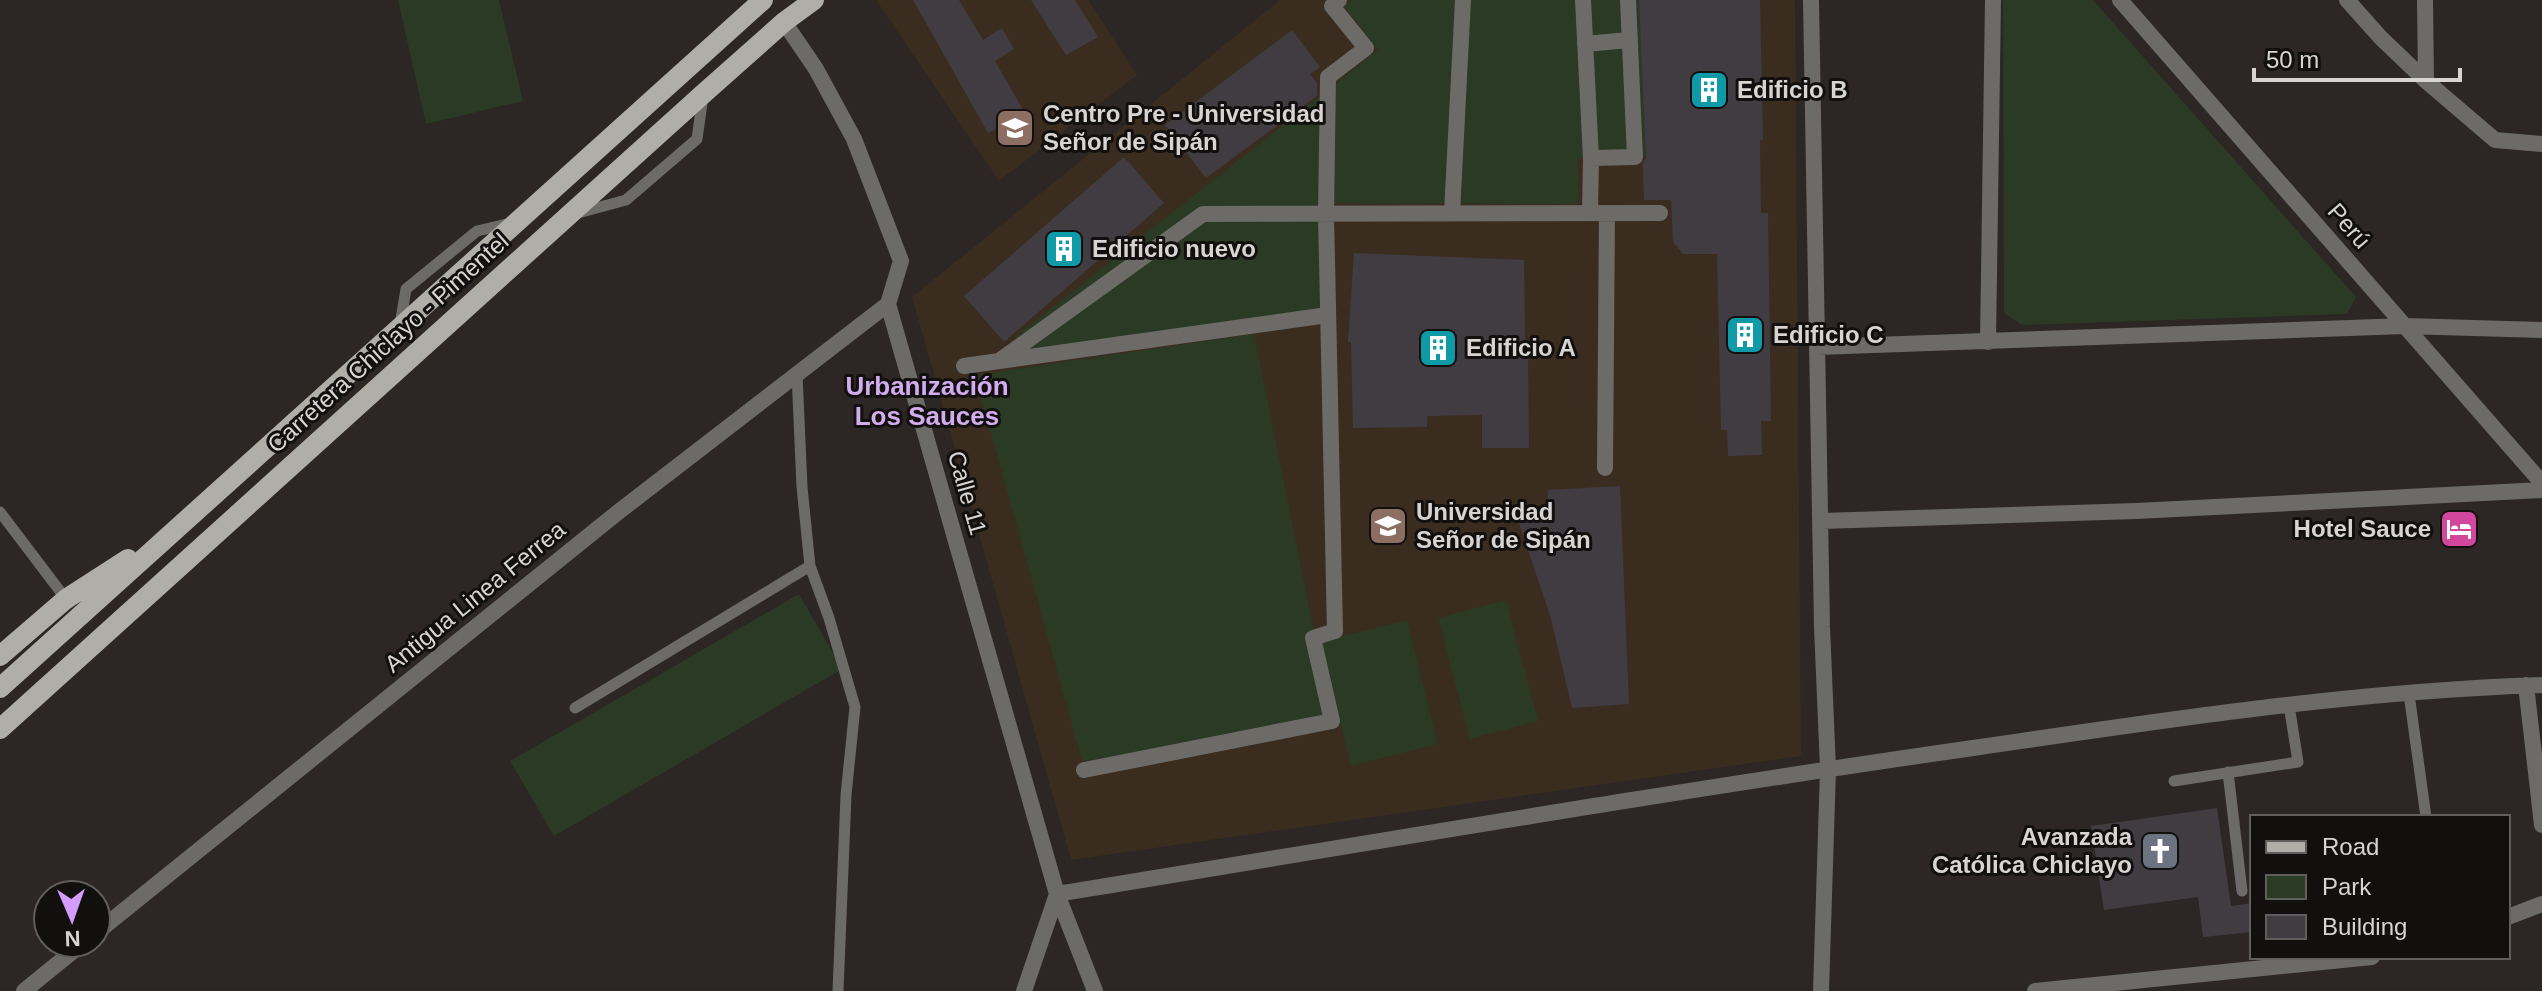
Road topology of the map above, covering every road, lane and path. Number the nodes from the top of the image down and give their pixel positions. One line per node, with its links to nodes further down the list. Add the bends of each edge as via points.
1 (763, 0): 39 (main road, Carretera Chiclayo - Pimentel)
2 (814, 0): 12 (main road, Carretera Chiclayo - Pimentel)
3 (1339, 0): 23 (street, via 1332,6 1366,48 1328,77)
4 (1463, 0): 19 (street)
5 (1583, 0): 14 (street)
6 (1628, 0): 13 (street)
7 (1811, 0): 30 (street)
8 (1993, 0): 29 (street)
9 (2120, 0): 27 (street, Perú)
10 (2347, 0): 15 (street)
11 (2425, 0): 15 (street)
12 (784, 22): 16 (main road, Carretera Chiclayo - Pimentel); 25 (street, via 854,139 901,261)
13 (1629, 40): 14 (street); 18 (street, via 1635,157)
14 (1585, 44): 18 (street)
15 (2426, 81): 17 (street, via 2495,140)
16 (703, 94): 24 (main road, Carretera Chiclayo - Pimentel); 24 (lane, via 697,139 626,200)
17 (2542, 144)
18 (1591, 158): 20 (street)
19 (1452, 213): 20 (street); 23 (street)
20 (1590, 213): 21 (street)
21 (1607, 213): 22 (street); 34 (street)
22 (1660, 213)
23 (1326, 214): 26 (street); 31 (street, via 1203,214)
24 (569, 215): 49 (main road, Carretera Chiclayo - Pimentel)
25 (888, 304): 33 (street, Antigua Linea Ferrea); 57 (street, Calle 11)
26 (1328, 315): 31 (street); 51 (street, via 1335,631 1313,638 1332,721)
27 (2405, 326): 28 (street); 29 (street); 35 (street, Perú)
28 (2542, 330)
29 (1988, 342): 30 (street)
30 (1818, 347): 38 (street)
31 (999, 361): 32 (street)
32 (964, 366)
33 (797, 374): 40 (lane); 60 (street, Antigua Linea Ferrea)
34 (1605, 468)
35 (2542, 483)
36 (2542, 490): 38 (street)
37 (0, 512): 41 (lane)
38 (1821, 521): 50 (street)
39 (175, 529): 41 (main road); 42 (main road, Carretera Chiclayo - Pimentel)
40 (810, 566): 48 (lane); 64 (lane, via 855,707)
41 (66, 599): 42 (lane); 43 (main road)
42 (79, 616): 45 (main road, Carretera Chiclayo - Pimentel)
43 (0, 656)
44 (2534, 685): 46 (street); 55 (street)
45 (0, 688)
46 (2409, 694): 47 (street); 54 (lane)
47 (2289, 705): 50 (street); 52 (lane, via 2298,762)
48 (575, 708)
49 (0, 729)
50 (1828, 769): 57 (street); 67 (street)
51 (1084, 770)
52 (2228, 772): 53 (lane); 56 (lane)
53 (2174, 781)
54 (2426, 815)
55 (2542, 825)
56 (2242, 891)
57 (1057, 894): 65 (street); 66 (street, Calle 11)
58 (2542, 904): 59 (street)
59 (2510, 916)
60 (112, 920)
61 (63, 959): 63 (street)
62 (2352, 959): 68 (street)
63 (24, 991)
64 (838, 991)
65 (1024, 991)
66 (1095, 991)
67 (1821, 991)
68 (2035, 991)

